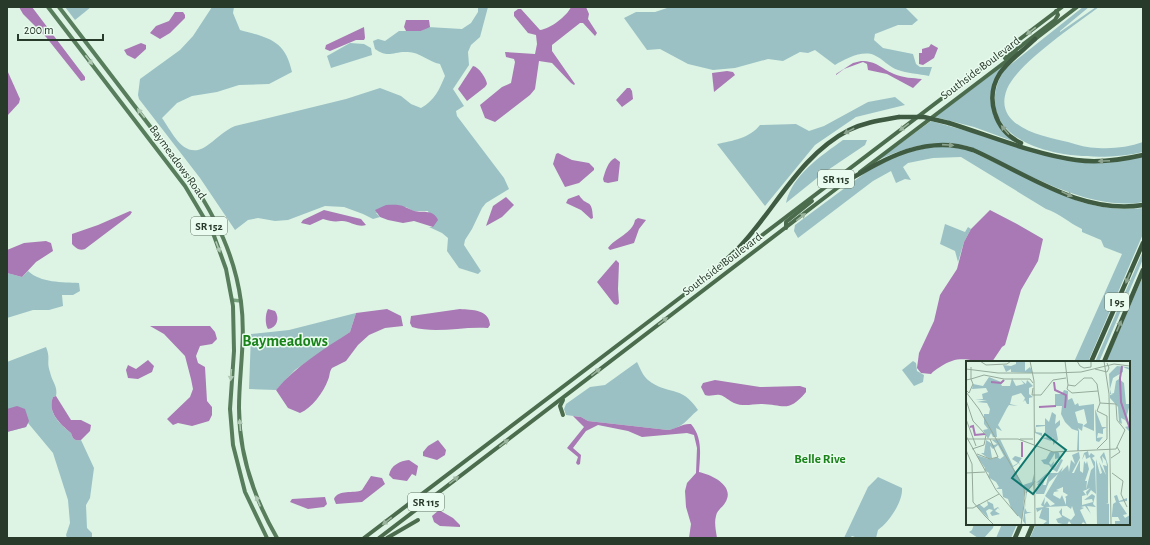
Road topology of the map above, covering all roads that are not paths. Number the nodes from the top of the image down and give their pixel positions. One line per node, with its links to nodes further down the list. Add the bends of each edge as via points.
1 (48, 7): 17 (main road, Baymeadows Road / SR 152, one-way to 17, via 195,201 220,250)
2 (59, 7): 18 (main road, Baymeadows Road / SR 152, one-way to 2, via 228,247 210,208)
3 (1062, 7): 5 (highway, Southside Boulevard / SR 115)
4 (1077, 7): 6 (highway, Southside Boulevard / SR 115)
5 (1056, 11): 7 (highway, via 1058,15 1055,20); 10 (highway, Southside Boulevard / SR 115, one-way to 10)
6 (1035, 39): 7 (highway, Southside Boulevard / SR 115); 8 (highway, one-way to 6, via 1017,141 1002,128 995,115 992,99 1000,73)
7 (987, 74): 11 (highway, Southside Boulevard / SR 115)
8 (1037, 150): 9 (highway, one-way to 8, via 1109,161 1090,161 1075,160); 16 (highway, one-way to 16, bridge, via 924,117 899,117 861,125 849,130 810,158 744,242)
9 (1143, 155)
10 (844, 173): 13 (highway, via 788,219); 16 (highway, Southside Boulevard / SR 115)
11 (847, 181): 12 (highway, one-way to 12, via 898,153 932,145 954,145 984,155 1083,201 1111,207); 13 (highway, Southside Boulevard / SR 115, one-way to 11)
12 (1143, 205)
13 (786, 228): 23 (highway, Southside Boulevard / SR 115, one-way to 13)
14 (1143, 243): 21 (highway, I 95, one-way to 21)
15 (1143, 270): 22 (highway, I 95, one-way to 15)
16 (704, 280): 30 (highway, Southside Boulevard / SR 115, one-way to 30)
17 (232, 300): 18 (main road); 19 (main road, Baymeadows Road / SR 152)
18 (241, 301): 20 (main road, Baymeadows Road / SR 152)
19 (233, 306): 20 (main road); 28 (main road, Baymeadows Road / SR 152, one-way to 28, via 234,351 230,410 233,444 245,492)
20 (242, 307): 29 (main road, Baymeadows Road / SR 152, one-way to 20, via 255,494 242,444 239,409 243,353)
21 (1091, 361)
22 (1104, 361)
23 (566, 396): 24 (highway, via 560,406); 31 (highway, Southside Boulevard / SR 115, one-way to 23)
24 (563, 416)
25 (418, 520): 32 (highway)
26 (1021, 525): 33 (highway)
27 (1034, 525): 34 (highway)
28 (267, 538)
29 (277, 538)
30 (364, 538)
31 (379, 538)
32 (387, 538)
33 (1015, 538)
34 (1027, 538)

